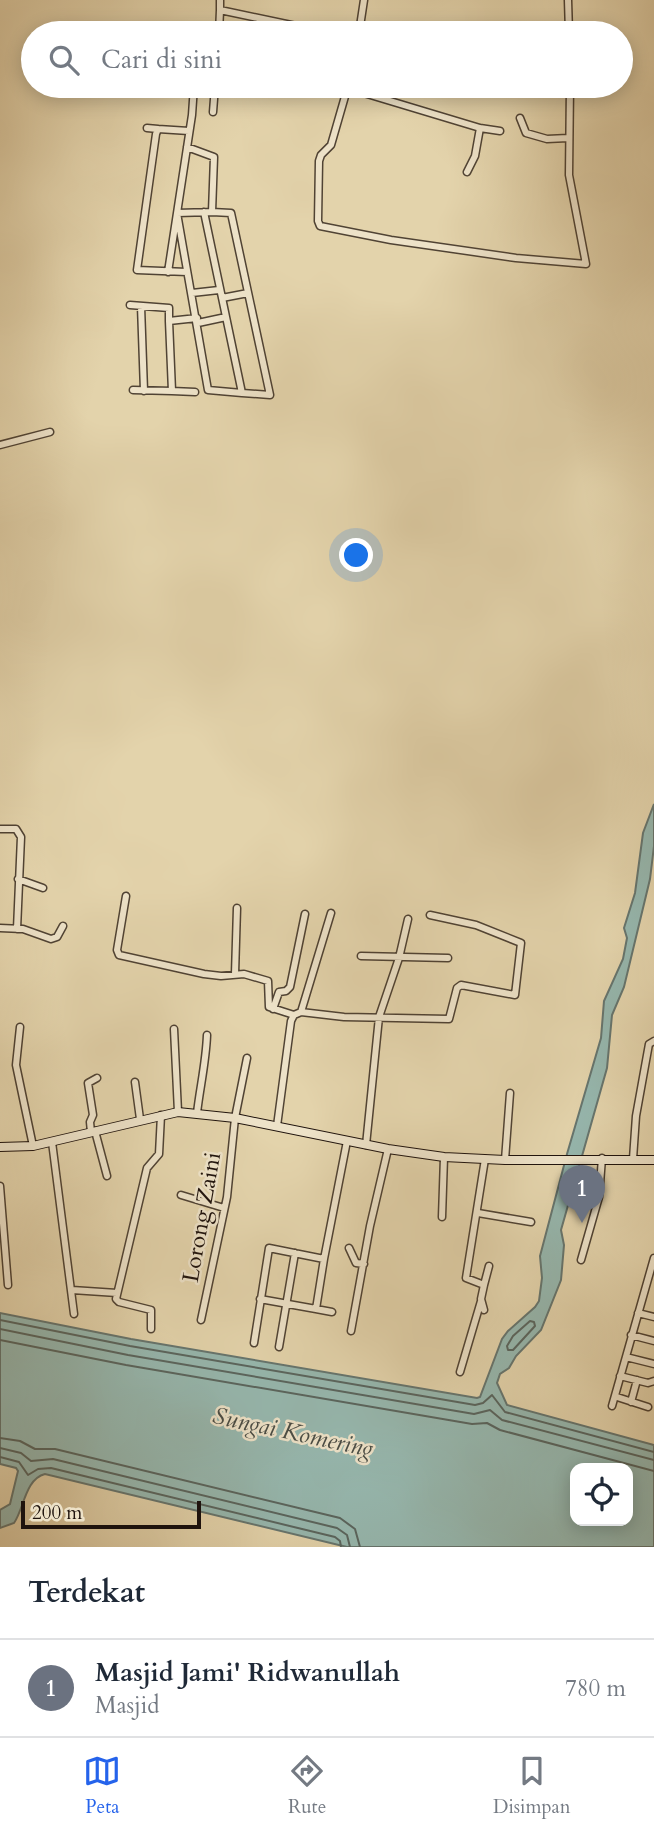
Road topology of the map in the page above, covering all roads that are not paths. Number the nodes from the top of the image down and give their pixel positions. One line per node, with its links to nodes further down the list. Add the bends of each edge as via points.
1 (220, 0): 4 (street)
2 (365, 0): 7 (street)
3 (568, 0): 8 (street)
4 (220, 10): 5 (street); 6 (street)
5 (220, 21)
6 (272, 21)
7 (361, 21)
8 (569, 21)
9 (193, 98): 19 (street)
10 (214, 98): 14 (street)
11 (344, 98): 21 (street, via 331,145 319,161 317,222 391,240 586,264 572,191)
12 (383, 98): 17 (street)
13 (570, 98): 21 (street)
14 (213, 112)
15 (520, 118): 21 (street, via 526,133)
16 (147, 128): 18 (street)
17 (480, 128): 20 (street); 23 (street)
18 (158, 129): 19 (street); 28 (street)
19 (189, 131): 22 (street)
20 (499, 131)
21 (568, 138)
22 (187, 147): 25 (street, via 214,157); 26 (street)
23 (467, 172)
24 (204, 212): 25 (street); 26 (street); 31 (street)
25 (212, 212): 33 (street, via 231,212)
26 (177, 213): 29 (street); 30 (street)
27 (127, 270): 28 (street)
28 (137, 270): 29 (street)
29 (167, 272): 30 (street)
30 (187, 272): 32 (street)
31 (219, 290): 32 (street); 34 (street)
32 (192, 293): 39 (street)
33 (248, 293): 34 (street); 44 (street, via 270,395)
34 (222, 298): 37 (street)
35 (130, 305): 36 (street)
36 (141, 306): 38 (street, via 169,308); 41 (street)
37 (226, 317): 39 (street); 44 (street)
38 (169, 321): 39 (street); 42 (street)
39 (197, 321): 44 (street, via 208,390)
40 (133, 390): 41 (street)
41 (144, 391): 42 (street)
42 (172, 391): 43 (street)
43 (195, 393)
44 (242, 393)
45 (50, 432): 46 (street)
46 (0, 445)
47 (0, 829): 48 (street, via 19,833)
48 (18, 879): 49 (street); 58 (street)
49 (43, 888)
50 (126, 896): 62 (street, via 119,955 204,974)
51 (237, 908): 62 (street)
52 (331, 913): 64 (street)
53 (305, 914): 63 (street, via 290,986 279,992)
54 (430, 915): 65 (street, via 522,943 515,995 461,985 449,1019)
55 (408, 919): 60 (street)
56 (63, 926): 58 (street, via 51,939)
57 (0, 928): 58 (street)
58 (17, 929)
59 (361, 956): 60 (street)
60 (399, 958): 61 (street); 65 (street)
61 (448, 958)
62 (235, 974): 63 (street, via 269,982 267,1005)
63 (274, 1009): 64 (street)
64 (298, 1014): 65 (street); 79 (street, via 291,1021)
65 (379, 1017): 83 (street)
66 (20, 1027): 84 (street, via 16,1065)
67 (174, 1029): 74 (street)
68 (207, 1035): 75 (street)
69 (654, 1041): 90 (street, via 649,1044 641,1085)
70 (247, 1058): 77 (street, Lorong Zaini)
71 (97, 1078): 80 (street, via 88,1083)
72 (135, 1082): 78 (street)
73 (510, 1093): 91 (street)
74 (178, 1112): 75 (main road); 76 (main road)
75 (197, 1113): 77 (main road)
76 (161, 1115): 78 (main road); 112 (street, via 159,1154 147,1168)
77 (235, 1118): 79 (main road); 96 (street, Lorong Zaini)
78 (140, 1119): 80 (main road)
79 (277, 1126): 81 (main road)
80 (93, 1131): 82 (main road); 93 (street)
81 (347, 1141): 83 (main road); 103 (street)
82 (52, 1142): 84 (main road); 110 (street)
83 (366, 1145): 86 (main road)
84 (33, 1146): 85 (main road)
85 (0, 1147)
86 (388, 1149): 87 (main road); 105 (street)
87 (444, 1157): 89 (main road); 98 (street)
88 (602, 1158): 90 (main road); 91 (main road); 104 (street, via 598,1197)
89 (485, 1159): 91 (main road); 97 (street)
90 (633, 1159): 92 (main road)
91 (505, 1160)
92 (654, 1160)
93 (107, 1176)
94 (0, 1186): 108 (street)
95 (181, 1195): 96 (street)
96 (225, 1208): 123 (street, Lorong Zaini)
97 (478, 1213): 99 (street); 109 (street, via 466,1278)
98 (442, 1217)
99 (531, 1222)
100 (349, 1248): 105 (street, via 356,1263)
101 (295, 1253): 103 (street); 114 (street, via 269,1248); 116 (street)
102 (654, 1258): 107 (street)
103 (324, 1259): 117 (street)
104 (581, 1260)
105 (364, 1264): 125 (street)
106 (489, 1266): 109 (street)
107 (653, 1268): 111 (street)
108 (8, 1285)
109 (484, 1285): 115 (street)
110 (72, 1290): 112 (street); 121 (street)
111 (645, 1290): 113 (street); 120 (street)
112 (117, 1293): 124 (street, via 118,1301 151,1310)
113 (654, 1293)
114 (260, 1299): 116 (street); 128 (street)
115 (481, 1299): 118 (street); 132 (street)
116 (287, 1304): 117 (street); 129 (street)
117 (316, 1309): 119 (street)
118 (484, 1310)
119 (332, 1312)
120 (638, 1313): 122 (street); 126 (street)
121 (74, 1314)
122 (654, 1317)
123 (201, 1320)
124 (151, 1329)
125 (351, 1331)
126 (631, 1335): 127 (street); 130 (street)
127 (654, 1340)
128 (254, 1343)
129 (279, 1347)
130 (626, 1357): 131 (street); 133 (street)
131 (654, 1364)
132 (460, 1372)
133 (621, 1376): 134 (street); 138 (street)
134 (637, 1380): 135 (street); 137 (street)
135 (654, 1381)
136 (617, 1397): 137 (street)
137 (631, 1402): 139 (street)
138 (612, 1406)
139 (648, 1407)

